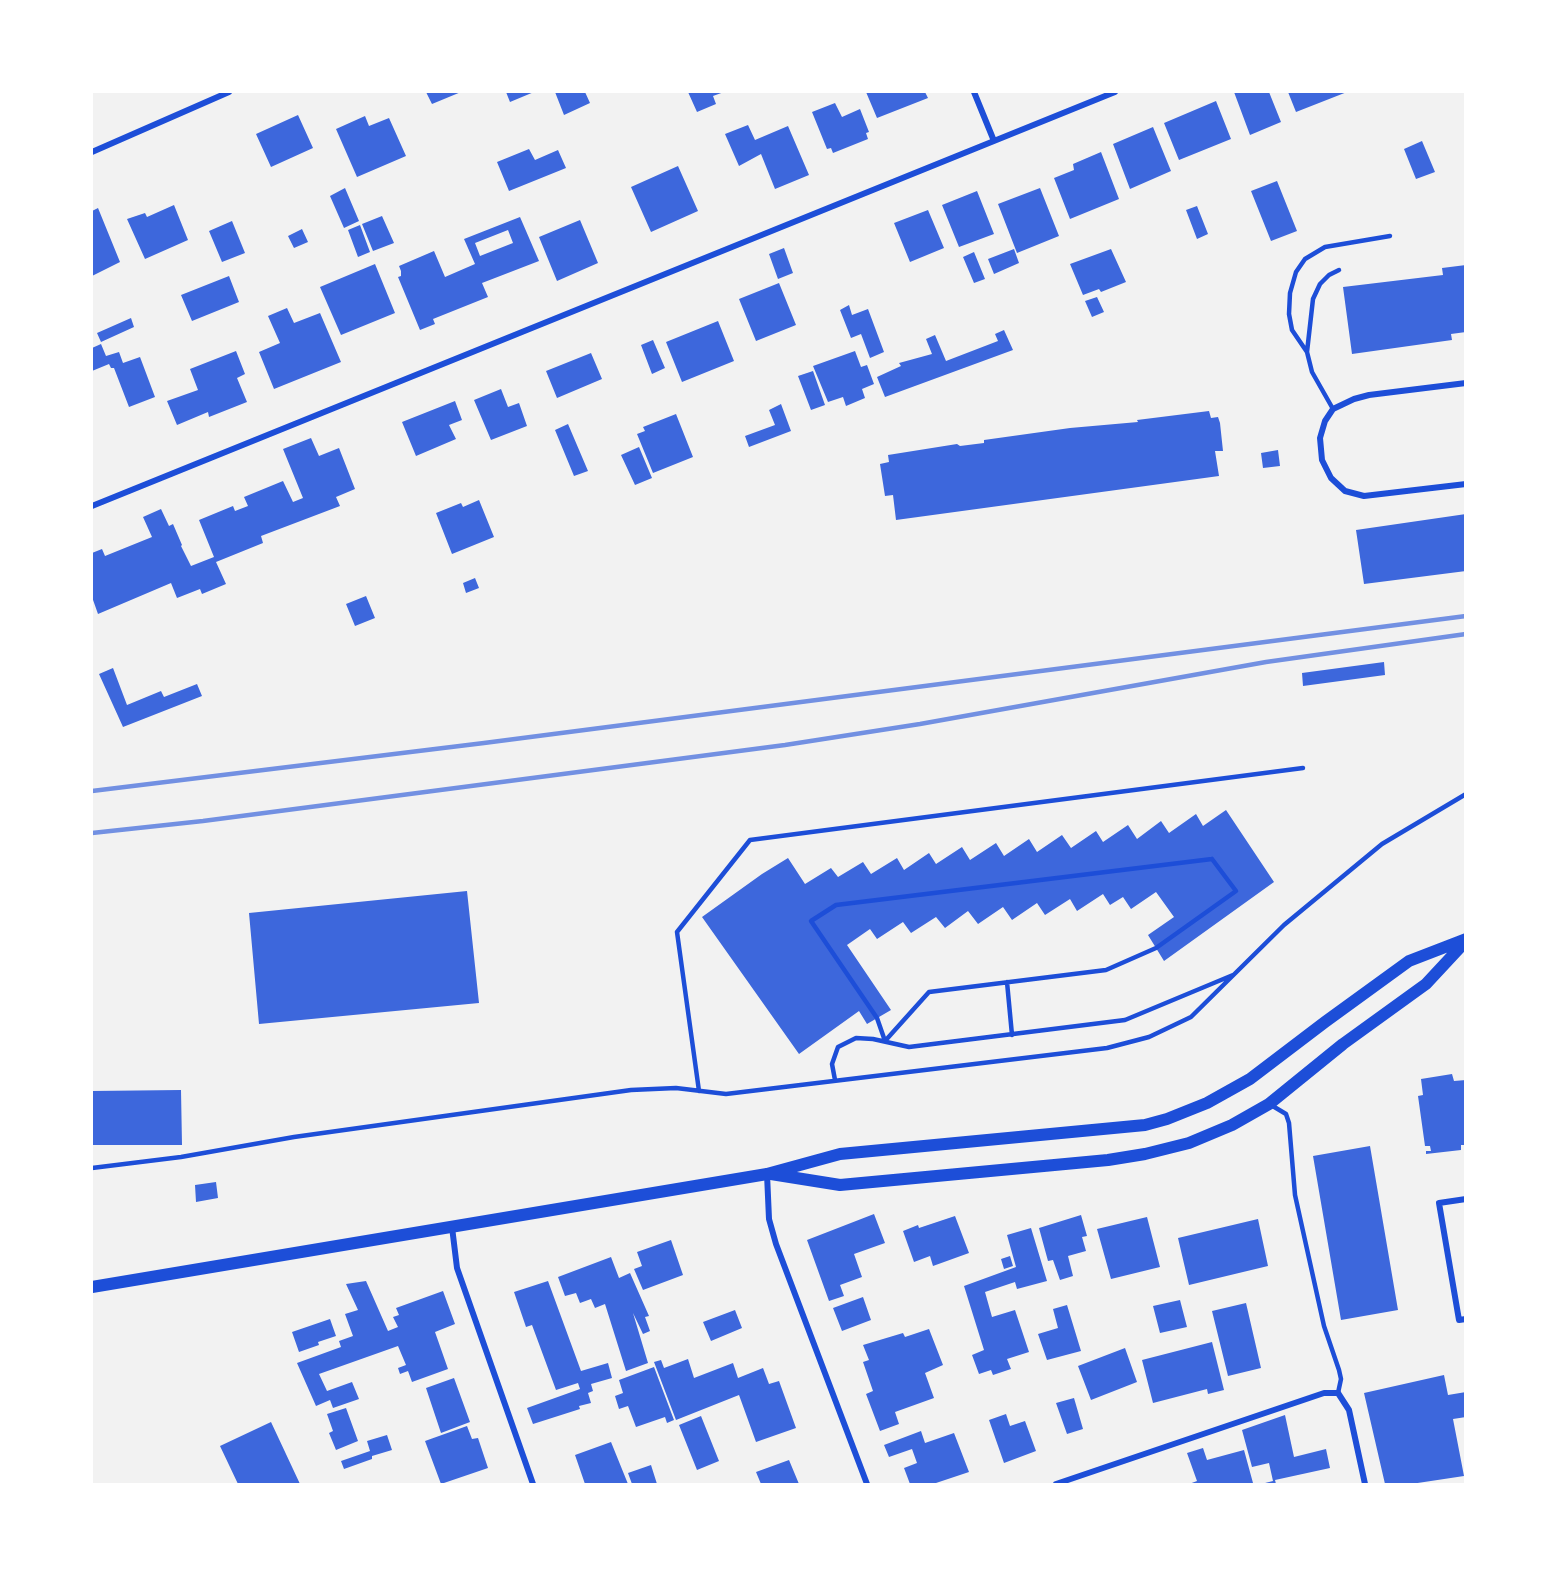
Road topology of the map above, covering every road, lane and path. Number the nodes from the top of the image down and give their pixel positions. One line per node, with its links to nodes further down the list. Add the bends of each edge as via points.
1 (229, 92): 5 (street)
2 (974, 92): 4 (street)
3 (1115, 92): 4 (street)
4 (994, 141): 12 (street)
5 (92, 152)
6 (1390, 236): 8 (lane, via 1325,247 1305,258 1290,292 1289,314 1292,330)
7 (1339, 270): 8 (lane, via 1320,284 1313,299)
8 (1306, 352): 10 (lane, via 1312,372)
9 (1466, 382): 10 (street, via 1369,395)
10 (1333, 409): 11 (street, via 1320,438 1322,460 1331,478 1345,491 1364,496)
11 (1466, 484)
12 (92, 506)
13 (1303, 768): 21 (lane, via 750,840 677,932)
14 (1466, 794): 16 (lane, via 1382,844 1284,925)
15 (1466, 940): 22 (main road, via 1426,984); 24 (main road, via 1409,962 1250,1079 1167,1119 1145,1125 840,1154)
16 (1235, 974): 18 (lane, via 1125,1020); 20 (lane, via 1191,1017 1149,1037 1107,1048)
17 (1007, 982): 18 (lane); 19 (lane, via 929,992); 19 (lane, via 1106,970 1156,948 1236,891 1212,859 836,904 811,921 877,1018)
18 (1012, 1035): 19 (lane, via 909,1047)
19 (885, 1041): 20 (lane, via 856,1038 838,1047 832,1064)
20 (835, 1080): 21 (lane, via 726,1094)
21 (699, 1090): 23 (lane, via 631,1090)
22 (1269, 1104): 24 (main road, via 1189,1143 1108,1160 840,1185); 29 (lane, via 1286,1114 1289,1123 1295,1195 1324,1326 1341,1379)
23 (92, 1168)
24 (767, 1174): 26 (main road); 31 (street, via 769,1219 776,1245)
25 (1466, 1199): 28 (street, via 1439,1203 1459,1320)
26 (452, 1227): 27 (main road); 30 (street, via 457,1269)
27 (92, 1287)
28 (1466, 1319)
29 (1338, 1393): 32 (street, via 1324,1393); 33 (street, via 1349,1410)
30 (533, 1485)
31 (867, 1485)
32 (1056, 1485)
33 (1365, 1485)

